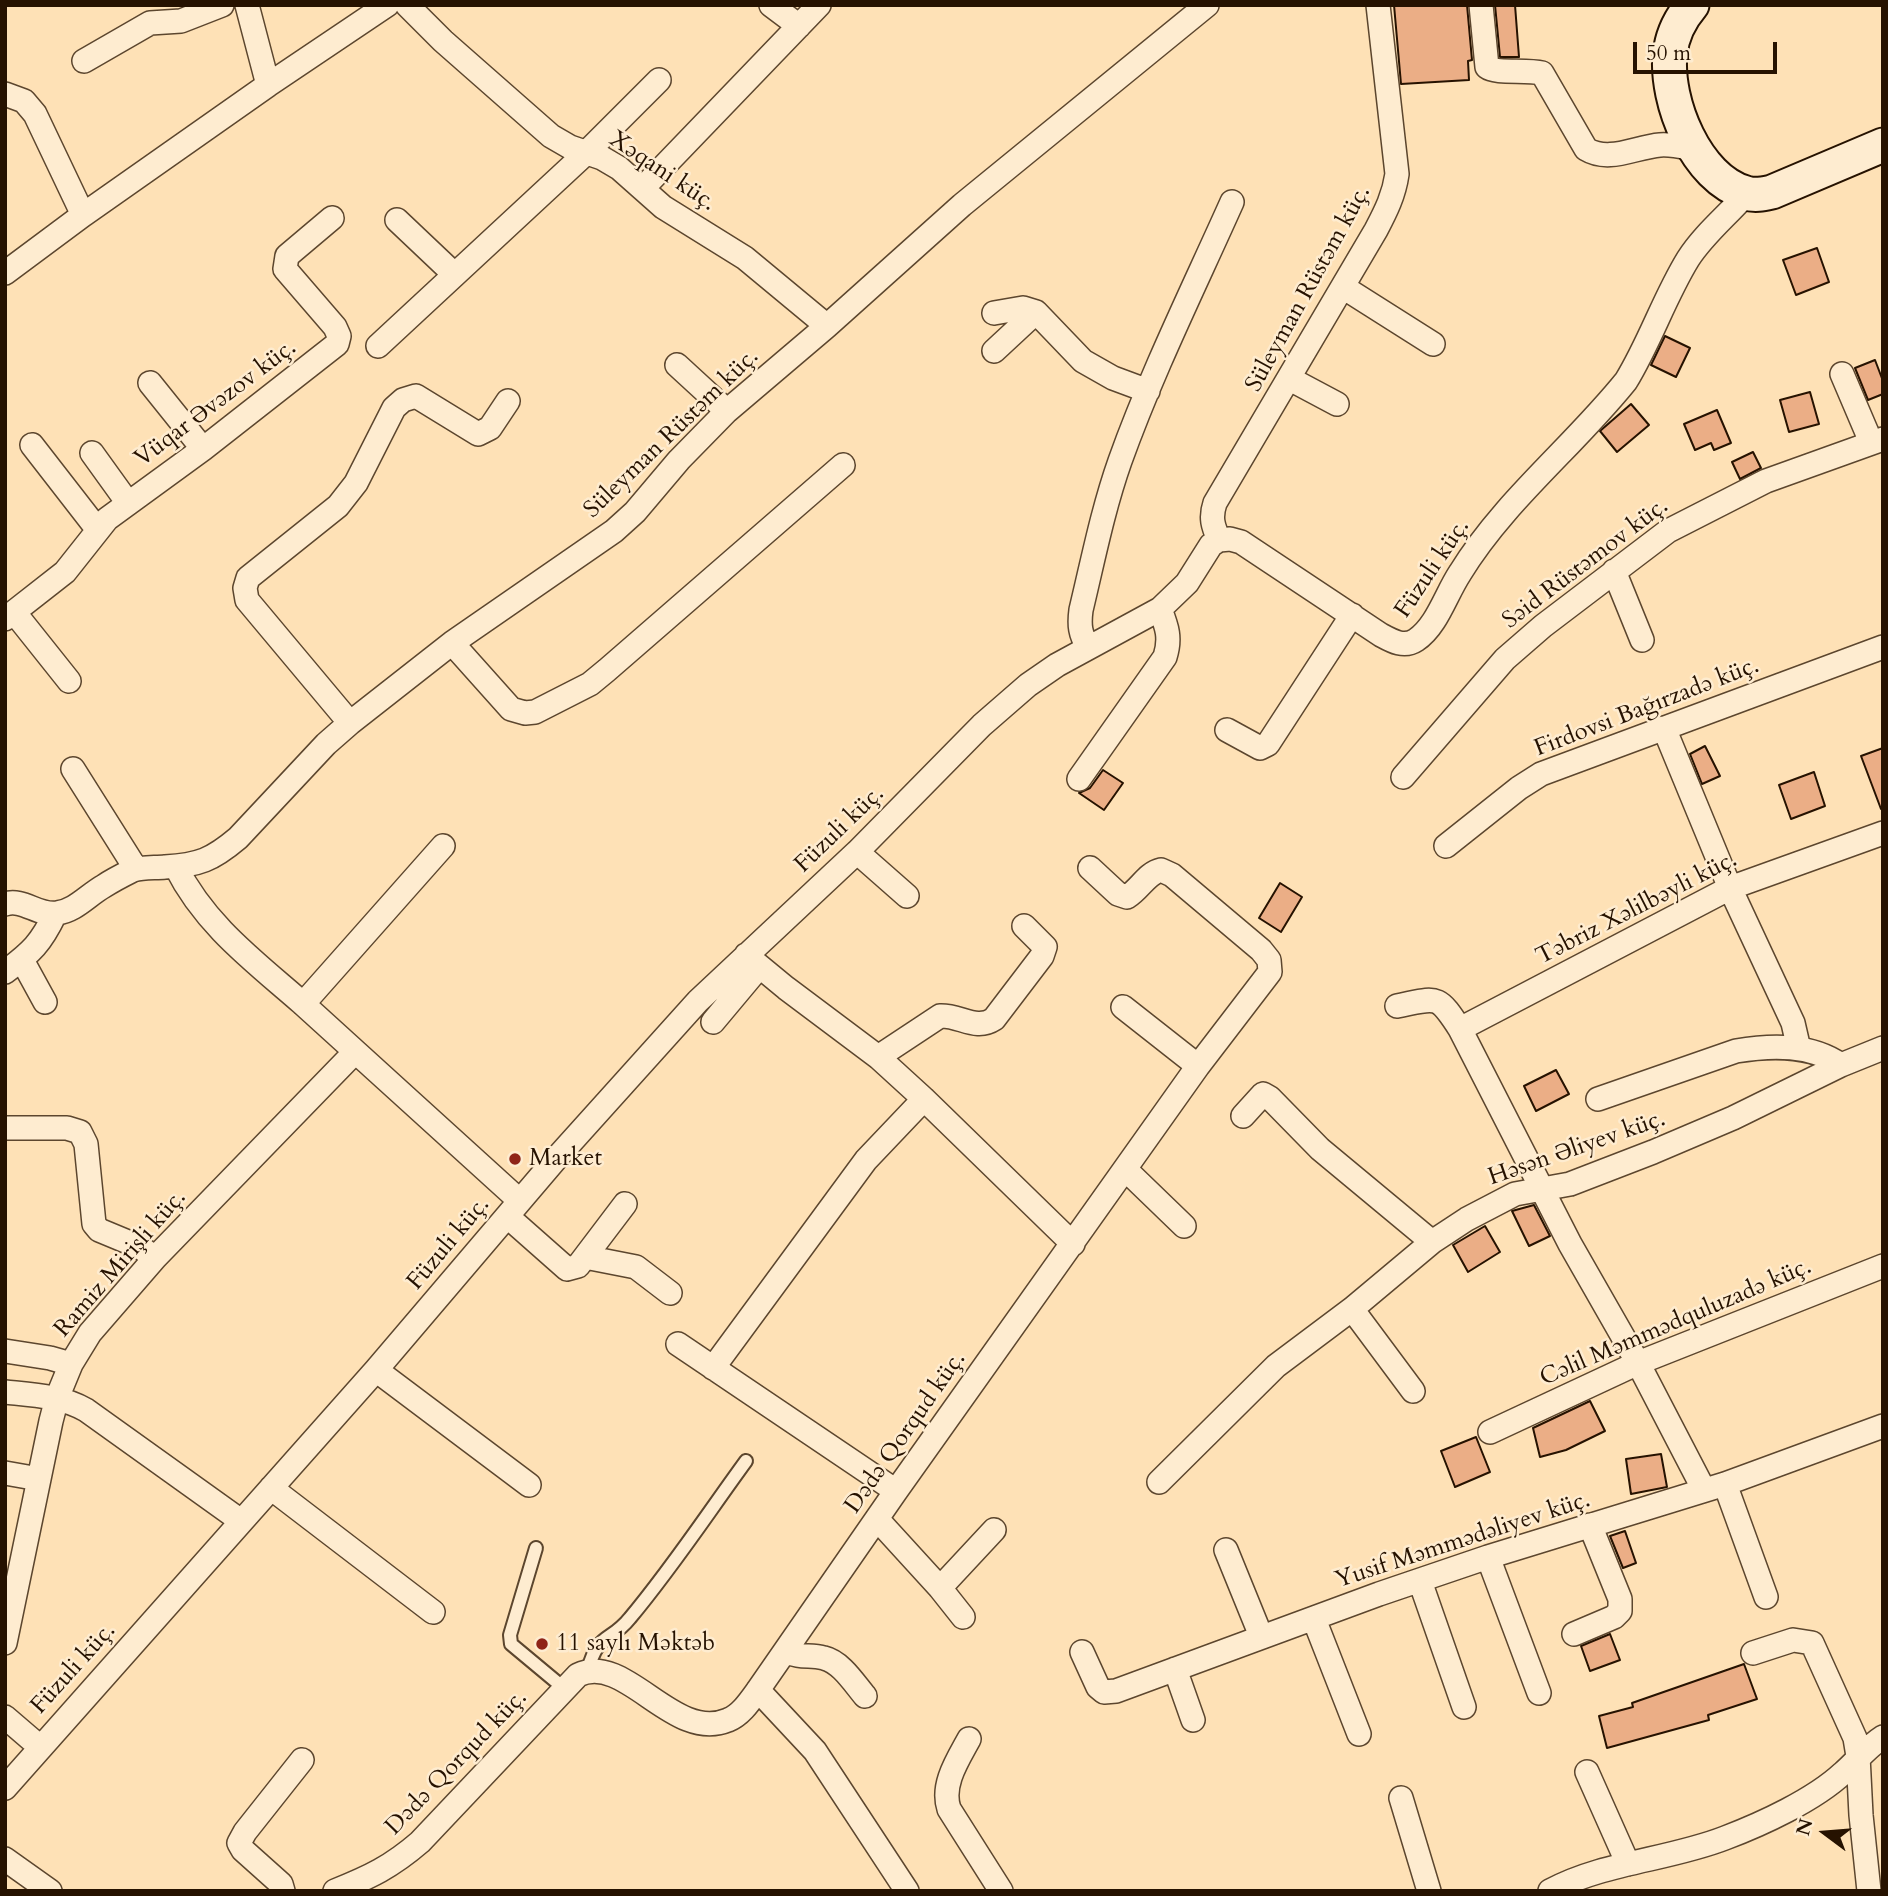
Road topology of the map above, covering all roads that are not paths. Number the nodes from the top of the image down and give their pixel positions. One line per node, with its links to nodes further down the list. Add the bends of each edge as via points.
1 (222, 5): 12 (street, via 181,21 150,23)
2 (247, 5): 14 (street)
3 (387, 5): 14 (street)
4 (407, 5): 18 (street, Xəqani küç., via 551,136)
5 (771, 5): 11 (street)
6 (819, 5): 11 (street)
7 (1207, 5): 30 (street, Süleyman Rüstəm küç., via 962,205)
8 (1378, 5): 27 (street, Süleyman Rüstəm küç., via 1397,174 1390,204)
9 (1481, 5): 17 (street, via 1487,67 1542,73 1586,149 1609,156 1663,145)
10 (1692, 5): 17 (street, via 1675,32 1670,80)
11 (799, 26): 19 (street)
12 (83, 61)
13 (659, 80): 18 (street)
14 (268, 86): 22 (street)
15 (5, 93): 22 (street, via 24,101 35,114)
16 (1883, 145): 20 (street, via 1772,192)
17 (1693, 149): 20 (street, via 1718,176)
18 (586, 153): 19 (street, Xəqani küç., via 619,168); 26 (street)
19 (643, 188): 30 (street, Xəqani küç., via 684,221 745,258)
20 (1746, 194): 53 (street, Füzuli küç., via 1703,237 1687,261 1626,381 1474,550 1422,635 1405,644 1394,642)
21 (1232, 202): 38 (street)
22 (83, 215): 25 (street)
23 (332, 218): 44 (street, Vüqar Əvəzov küç., via 287,256 285,269 335,327 337,344)
24 (397, 220): 26 (street)
25 (5, 273)
26 (454, 274): 32 (street)
27 (1343, 286): 31 (street); 36 (street, Süleyman Rüstəm küç.)
28 (1036, 312): 29 (street, via 1023,308); 33 (street); 38 (street, via 1083,361)
29 (993, 313)
30 (827, 326): 41 (street, Süleyman Rüstəm küç.)
31 (1433, 344)
32 (378, 346)
33 (994, 351)
34 (677, 365): 41 (street)
35 (1842, 374): 42 (street)
36 (1290, 379): 40 (street); 49 (street, Süleyman Rüstəm küç., via 1215,503 1212,526)
37 (150, 383): 44 (street)
38 (1149, 391): 56 (street, via 1120,463 1089,574 1079,624)
39 (508, 401): 59 (street, via 490,428 478,434 416,396 403,400 338,506 248,578 247,600)
40 (1337, 404)
41 (727, 411): 55 (street, Süleyman Rüstəm küç., via 614,531)
42 (1877, 440): 50 (street, Səid Rüstəmov küç., via 1723,502 1668,531)
43 (33, 445): 48 (street)
44 (203, 449): 47 (street, Vüqar Əvəzov küç.)
45 (92, 453): 47 (street)
46 (843, 465): 55 (street, via 590,684 535,712 510,709)
47 (128, 503): 48 (street, Vüqar Əvəzov küç.)
48 (98, 530): 52 (street, Vüqar Əvəzov küç., via 65,572)
49 (1219, 540): 51 (street, Füzuli küç., via 1187,583); 53 (street, Füzuli küç., via 1230,539 1255,549)
50 (1615, 571): 54 (street); 63 (street, Səid Rüstəmov küç., via 1505,659)
51 (1160, 609): 56 (street, Füzuli küç.); 64 (street, via 1169,633 1165,657)
52 (10, 615): 58 (street)
53 (1352, 615): 61 (street, via 1268,744 1260,748)
54 (1642, 640)
55 (452, 643): 59 (street, Süleyman Rüstəm küç.)
56 (1087, 647): 68 (street, Füzuli küç., via 1000,709)
57 (1883, 648): 60 (street, Firdovsi Bağırzadə küç.)
58 (69, 681)
59 (350, 723): 69 (street, Süleyman Rüstəm küç., via 238,838 211,859)
60 (1664, 729): 67 (street, Firdovsi Bağırzadə küç., via 1541,774); 72 (street)
61 (1227, 730)
62 (73, 769): 71 (street)
63 (1403, 777)
64 (1079, 779)
65 (1883, 833): 72 (street, Təbriz Xəlilbəyli küç.)
66 (443, 846): 80 (street)
67 (1446, 846)
68 (857, 852): 74 (street); 77 (street, Füzuli küç.)
69 (176, 867): 71 (street, Süleyman Rüstəm küç.); 80 (street, via 207,916)
70 (1090, 868): 90 (street, Dədə Qorqud küç., via 1127,897 1153,871 1172,875 1269,960 1270,972 1264,982)
71 (136, 869): 75 (street, Süleyman Rüstəm küç.)
72 (1730, 888): 84 (street, Təbriz Xəlilbəyli küç.); 85 (street, via 1793,1023)
73 (7, 896): 75 (street, via 38,912)
74 (907, 896)
75 (55, 914): 78 (street, via 43,939)
76 (1024, 926): 88 (street, via 1045,947 994,1019 976,1025 940,1016)
77 (753, 961): 83 (street); 88 (street); 98 (street, Füzuli küç., via 698,1002)
78 (13, 966): 79 (street)
79 (45, 1002)
80 (303, 1004): 87 (street)
81 (1397, 1006): 84 (street, via 1432,999 1441,1002)
82 (1124, 1007): 90 (street)
83 (712, 1022)
84 (1460, 1029): 96 (street)
85 (1799, 1048): 89 (street, via 1816,1051); 92 (street, via 1736,1051)
86 (1883, 1048): 89 (street, Həsən Əliyev küç.)
87 (354, 1053): 98 (street); 103 (street, Ramiz Mirişli küç.)
88 (878, 1057): 91 (street)
89 (1841, 1065): 96 (street, Həsən Əliyev küç., via 1653,1152 1570,1184)
90 (1198, 1066): 95 (street, Dədə Qorqud küç.)
91 (924, 1099): 101 (street); 111 (street, via 866,1160)
92 (1598, 1099)
93 (1243, 1116): 100 (street, via 1263,1094 1270,1098 1320,1149)
94 (5, 1128): 103 (street, via 80,1132 86,1144 94,1224)
95 (1125, 1169): 99 (street); 101 (street, Dədə Qorqud küç.)
96 (1543, 1189): 100 (street, Həsən Əliyev küç., via 1515,1194); 109 (street)
97 (625, 1204): 102 (street)
98 (513, 1208): 102 (street, via 567,1269 578,1266); 112 (street, Füzuli küç.)
99 (1184, 1226)
100 (1432, 1242): 106 (street, Həsən Əliyev küç.)
101 (1073, 1244): 125 (street, Dədə Qorqud küç.)
102 (585, 1257): 105 (street, via 636,1267)
103 (155, 1258): 110 (street, Ramiz Mirişli küç., via 90,1333)
104 (1883, 1266): 109 (street, Cəlil Məmmədquluzadə küç.)
105 (670, 1293)
106 (1352, 1309): 113 (street); 121 (street, Həsən Əliyev küç., via 1276,1366)
107 (678, 1344): 111 (street)
108 (5, 1352): 110 (street)
109 (1638, 1363): 117 (street, Cəlil Məmmədquluzadə küç.); 123 (street)
110 (71, 1364): 115 (street, Ramiz Mirişli küç.)
111 (713, 1368): 125 (street)
112 (376, 1370): 122 (street); 124 (street, Füzuli küç.)
113 (1413, 1391)
114 (5, 1392): 115 (street)
115 (57, 1398): 120 (street, Ramiz Mirişli küç.); 127 (street, via 86,1410)
116 (1883, 1426): 123 (street, Yusif Məmmədəliyev küç.)
117 (1490, 1432)
118 (746, 1461): 146 (lane, via 629,1619 600,1641)
119 (5, 1473): 120 (street)
120 (39, 1479): 141 (street, Ramiz Mirişli küç.)
121 (1159, 1482)
122 (529, 1485)
123 (1715, 1487): 128 (street, Yusif Məmmədəliyev küç.); 135 (street)
124 (271, 1489): 127 (street, Füzuli küç.); 136 (street)
125 (896, 1492): 126 (street, Dədə Qorqud küç.)
126 (877, 1519): 134 (street); 142 (street, Dədə Qorqud küç.)
127 (241, 1521): 157 (street, Füzuli küç.)
128 (1590, 1525): 132 (street, Yusif Məmmədəliyev küç.); 139 (street, via 1620,1611)
129 (994, 1530): 134 (street)
130 (536, 1548): 147 (lane, via 511,1644)
131 (1226, 1550): 140 (street)
132 (1488, 1557): 133 (street, Yusif Məmmədəliyev küç.); 149 (street)
133 (1420, 1580): 138 (street, Yusif Məmmədəliyev küç.); 151 (street)
134 (940, 1588): 137 (street)
135 (1766, 1597)
136 (433, 1612)
137 (963, 1617)
138 (1314, 1619): 140 (street, Yusif Məmmədəliyev küç.); 154 (street)
139 (1574, 1633)
140 (1261, 1636): 145 (street, Yusif Məmmədəliyev küç.)
141 (5, 1643)
142 (786, 1651): 148 (street, Dədə Qorqud küç.); 150 (street, via 835,1662)
143 (1082, 1652): 145 (street, Yusif Məmmədəliyev küç., via 1104,1692)
144 (1753, 1653): 158 (street, via 1793,1640 1812,1643 1855,1738)
145 (1175, 1669): 153 (street)
146 (588, 1670): 147 (street, Dədə Qorqud küç.); 148 (street, Dədə Qorqud küç., via 609,1673 679,1716 710,1723 740,1713)
147 (565, 1689): 167 (street, Dədə Qorqud küç., via 420,1842 374,1875)
148 (758, 1690): 168 (street, via 815,1751)
149 (1539, 1693)
150 (865, 1696)
151 (1464, 1707)
152 (5, 1717): 157 (street)
153 (1193, 1720)
154 (1359, 1734)
155 (1883, 1737): 158 (street)
156 (969, 1739): 169 (street, via 945,1797)
157 (40, 1747): 161 (street, Füzuli küç.)
158 (1858, 1756): 164 (street, via 1830,1783 1749,1828); 172 (street)
159 (302, 1760): 166 (street, via 239,1843)
160 (1587, 1772): 164 (street)
161 (5, 1788)
162 (1401, 1798): 170 (street)
163 (5, 1859): 165 (street)
164 (1628, 1864): 171 (street)
165 (50, 1891)
166 (283, 1891)
167 (335, 1891)
168 (907, 1891)
169 (1001, 1891)
170 (1429, 1891)
171 (1550, 1891)
172 (1869, 1891)

